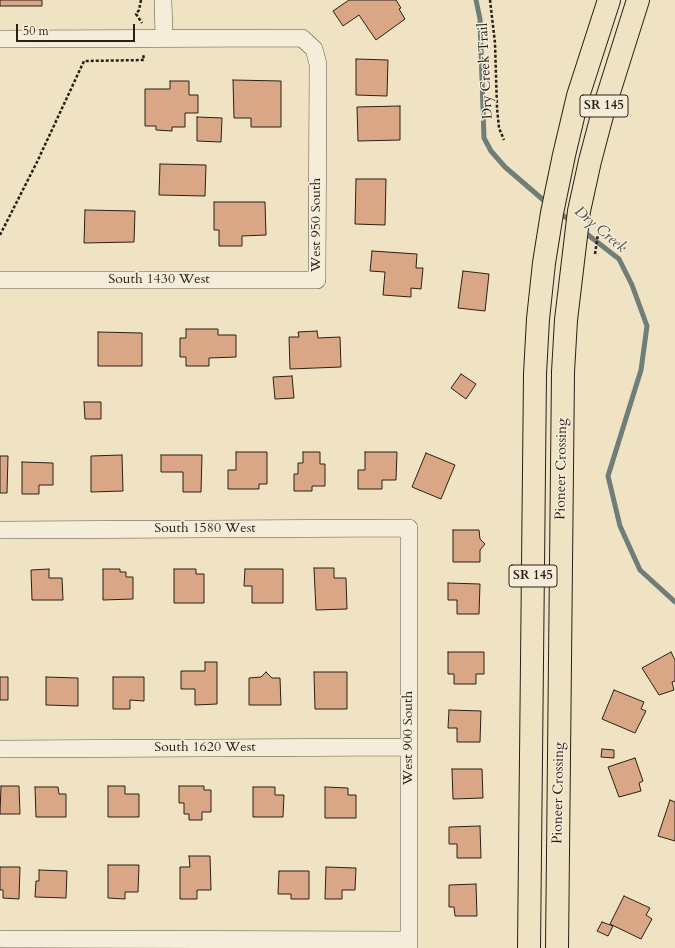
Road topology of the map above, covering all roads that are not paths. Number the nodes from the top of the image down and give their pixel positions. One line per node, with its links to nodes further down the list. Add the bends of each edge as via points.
1 (162, 0): 4 (street)
2 (608, 0): 14 (highway, Pioneer Crossing / SR 145, via 578,96 552,209 544,263 535,374)
3 (638, 0): 15 (highway, Pioneer Crossing / SR 145, via 604,108 579,215 566,312 563,372)
4 (164, 37): 5 (street, West 950 South); 7 (street, West 950 South, via 302,38 314,49 318,64)
5 (0, 39)
6 (0, 280): 7 (street, South 1430 West)
7 (317, 280)
8 (409, 528): 9 (street, South 1580 West); 10 (street, West 900 South)
9 (0, 530)
10 (409, 747): 11 (street, South 1620 West); 13 (street, West 900 South)
11 (0, 749)
12 (0, 938): 13 (street)
13 (409, 944)
14 (529, 948)
15 (558, 948)

